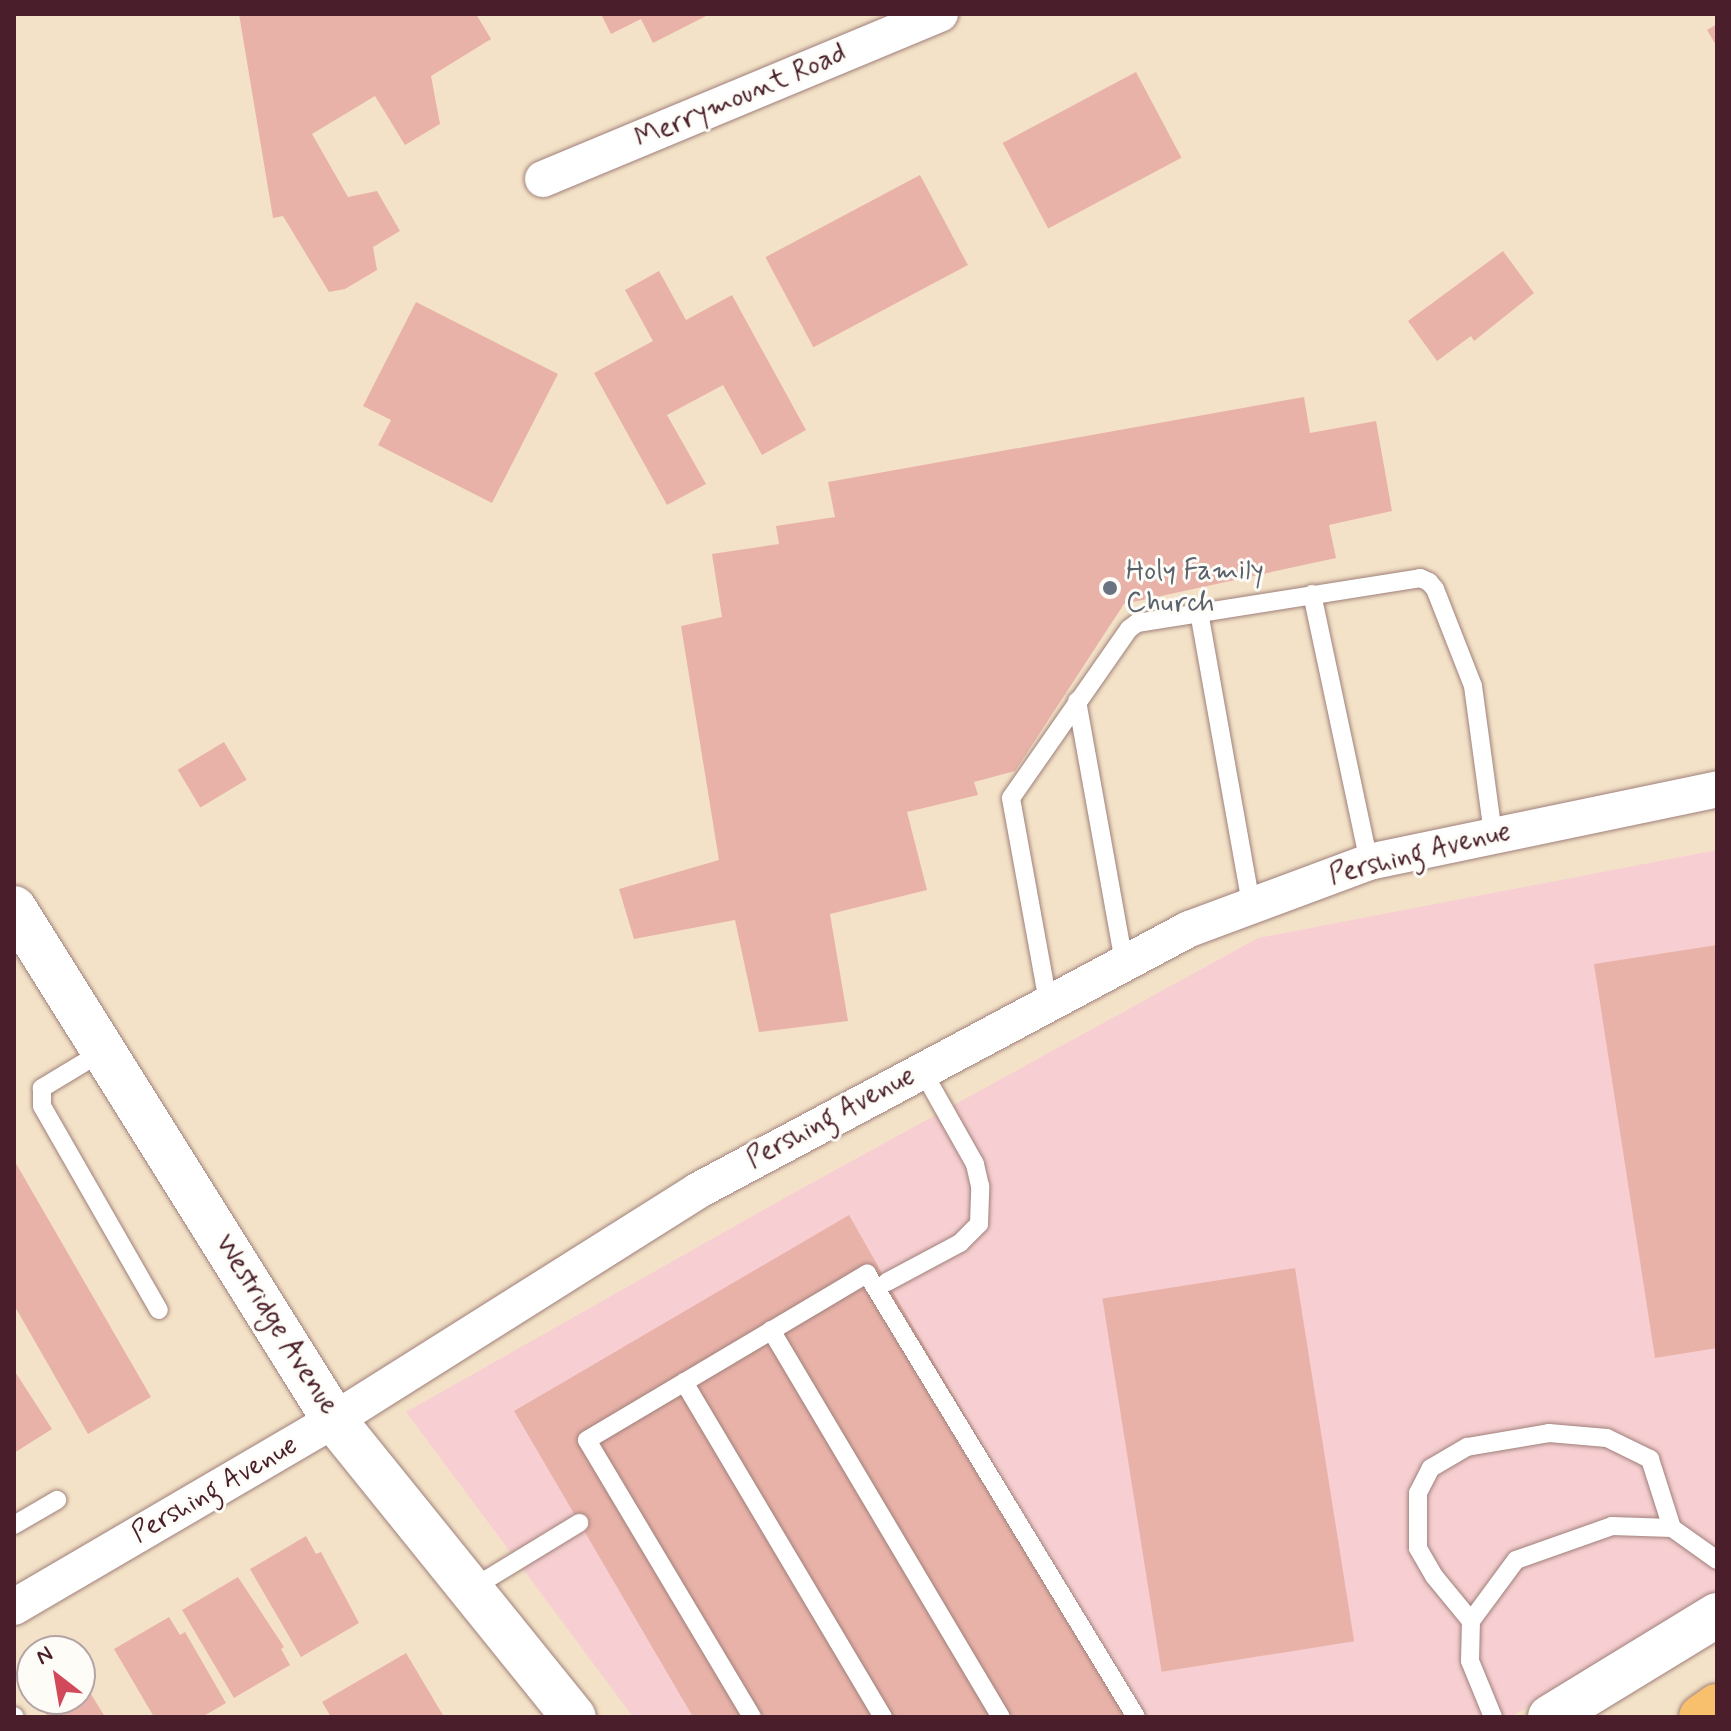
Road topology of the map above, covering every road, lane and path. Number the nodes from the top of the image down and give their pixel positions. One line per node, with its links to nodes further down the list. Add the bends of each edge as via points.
1 (940, 14): 2 (street, Merrymount Road)
2 (543, 179)
3 (1312, 594): 4 (lane); 7 (lane, via 1420,578 1435,589 1473,686); 8 (lane)
4 (1199, 612): 5 (lane, via 1149,620 1129,629); 9 (lane)
5 (1077, 701): 11 (lane); 12 (lane, via 1011,798)
6 (1717, 789): 7 (street, Pershing Avenue)
7 (1493, 834): 8 (street, Pershing Avenue)
8 (1369, 862): 9 (street, Pershing Avenue)
9 (1251, 903): 11 (street, Pershing Avenue)
10 (14, 908): 13 (street, Westridge Avenue)
11 (1124, 961): 12 (street, Pershing Avenue)
12 (1048, 1002): 14 (street, Pershing Avenue)
13 (105, 1050): 16 (lane, via 42,1088 42,1106); 19 (street, Westridge Avenue)
14 (922, 1070): 15 (lane, via 975,1164 979,1224 960,1243); 19 (street, Pershing Avenue, via 699,1190)
15 (887, 1282)
16 (159, 1310)
17 (771, 1330): 18 (lane); 33 (lane); 34 (lane, via 867,1274)
18 (684, 1382): 31 (lane, via 587,1440); 32 (lane)
19 (334, 1420): 25 (street, Westridge Avenue); 26 (street, Pershing Avenue)
20 (57, 1500): 22 (lane)
21 (579, 1523): 25 (lane)
22 (14, 1525)
23 (1672, 1528): 24 (lane); 28 (lane, via 1612,1526 1516,1560); 28 (lane, via 1650,1459 1607,1438 1549,1433 1467,1447 1431,1468 1418,1493 1418,1548)
24 (1717, 1560)
25 (471, 1589): 30 (street, Westridge Avenue)
26 (14, 1607)
27 (1717, 1615): 36 (street)
28 (1471, 1621): 35 (lane, via 1470,1661)
29 (1717, 1706): 37 (highway)
30 (574, 1717)
31 (752, 1717)
32 (883, 1717)
33 (1001, 1717)
34 (1136, 1717)
35 (1493, 1717)
36 (1550, 1717)
37 (1701, 1717)

